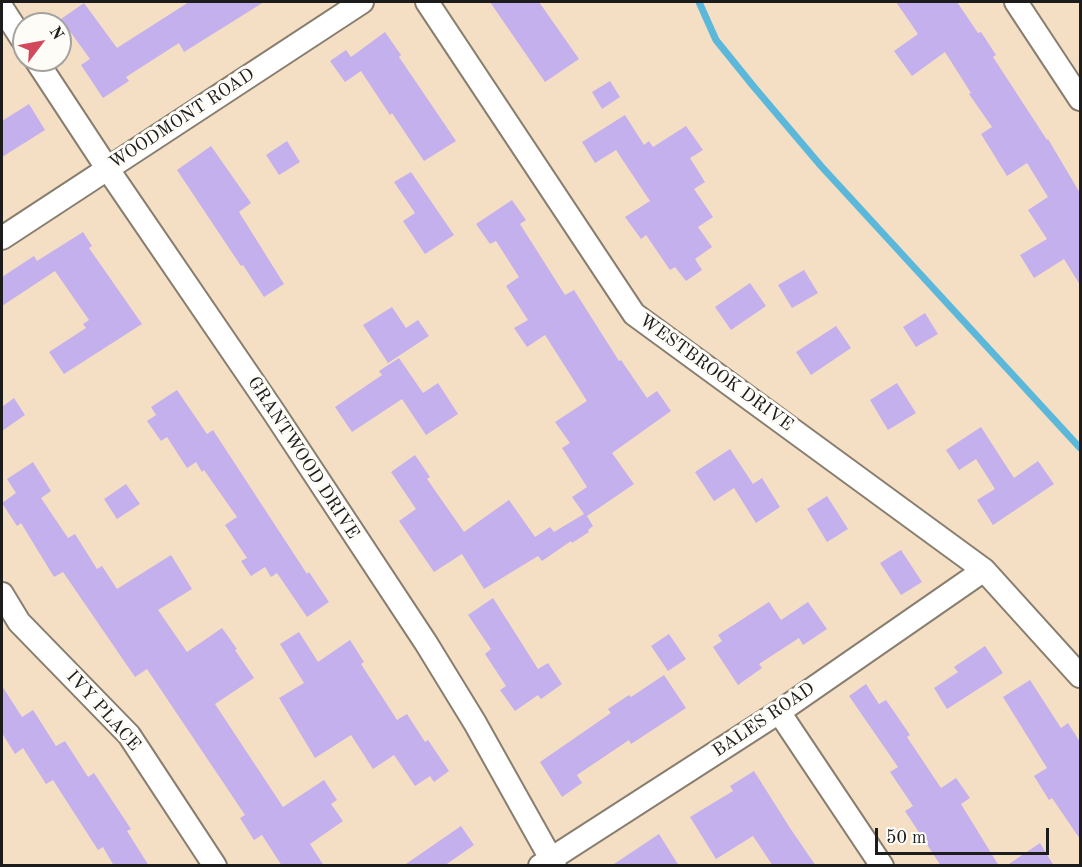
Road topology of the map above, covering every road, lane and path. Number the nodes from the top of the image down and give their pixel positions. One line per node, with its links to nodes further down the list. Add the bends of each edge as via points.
1 (362, 2): 8 (street, WOODMONT ROAD)
2 (427, 2): 10 (street, WESTBROOK DRIVE, via 634,314)
3 (1016, 2): 7 (street)
4 (2, 8): 5 (street)
5 (12, 23)
6 (44, 72): 8 (street, GRANTWOOD DRIVE)
7 (1080, 99)
8 (107, 168): 9 (street, WOODMONT ROAD); 14 (street, GRANTWOOD DRIVE, via 426,643 475,723)
9 (2, 238)
10 (984, 570): 12 (street, WESTBROOK DRIVE); 13 (street, BALES ROAD)
11 (2, 594): 15 (street, IVY PLACE, via 20,622 129,735)
12 (1080, 676)
13 (779, 712): 14 (street, BALES ROAD); 16 (street)
14 (549, 863)
15 (215, 866)
16 (882, 866)

